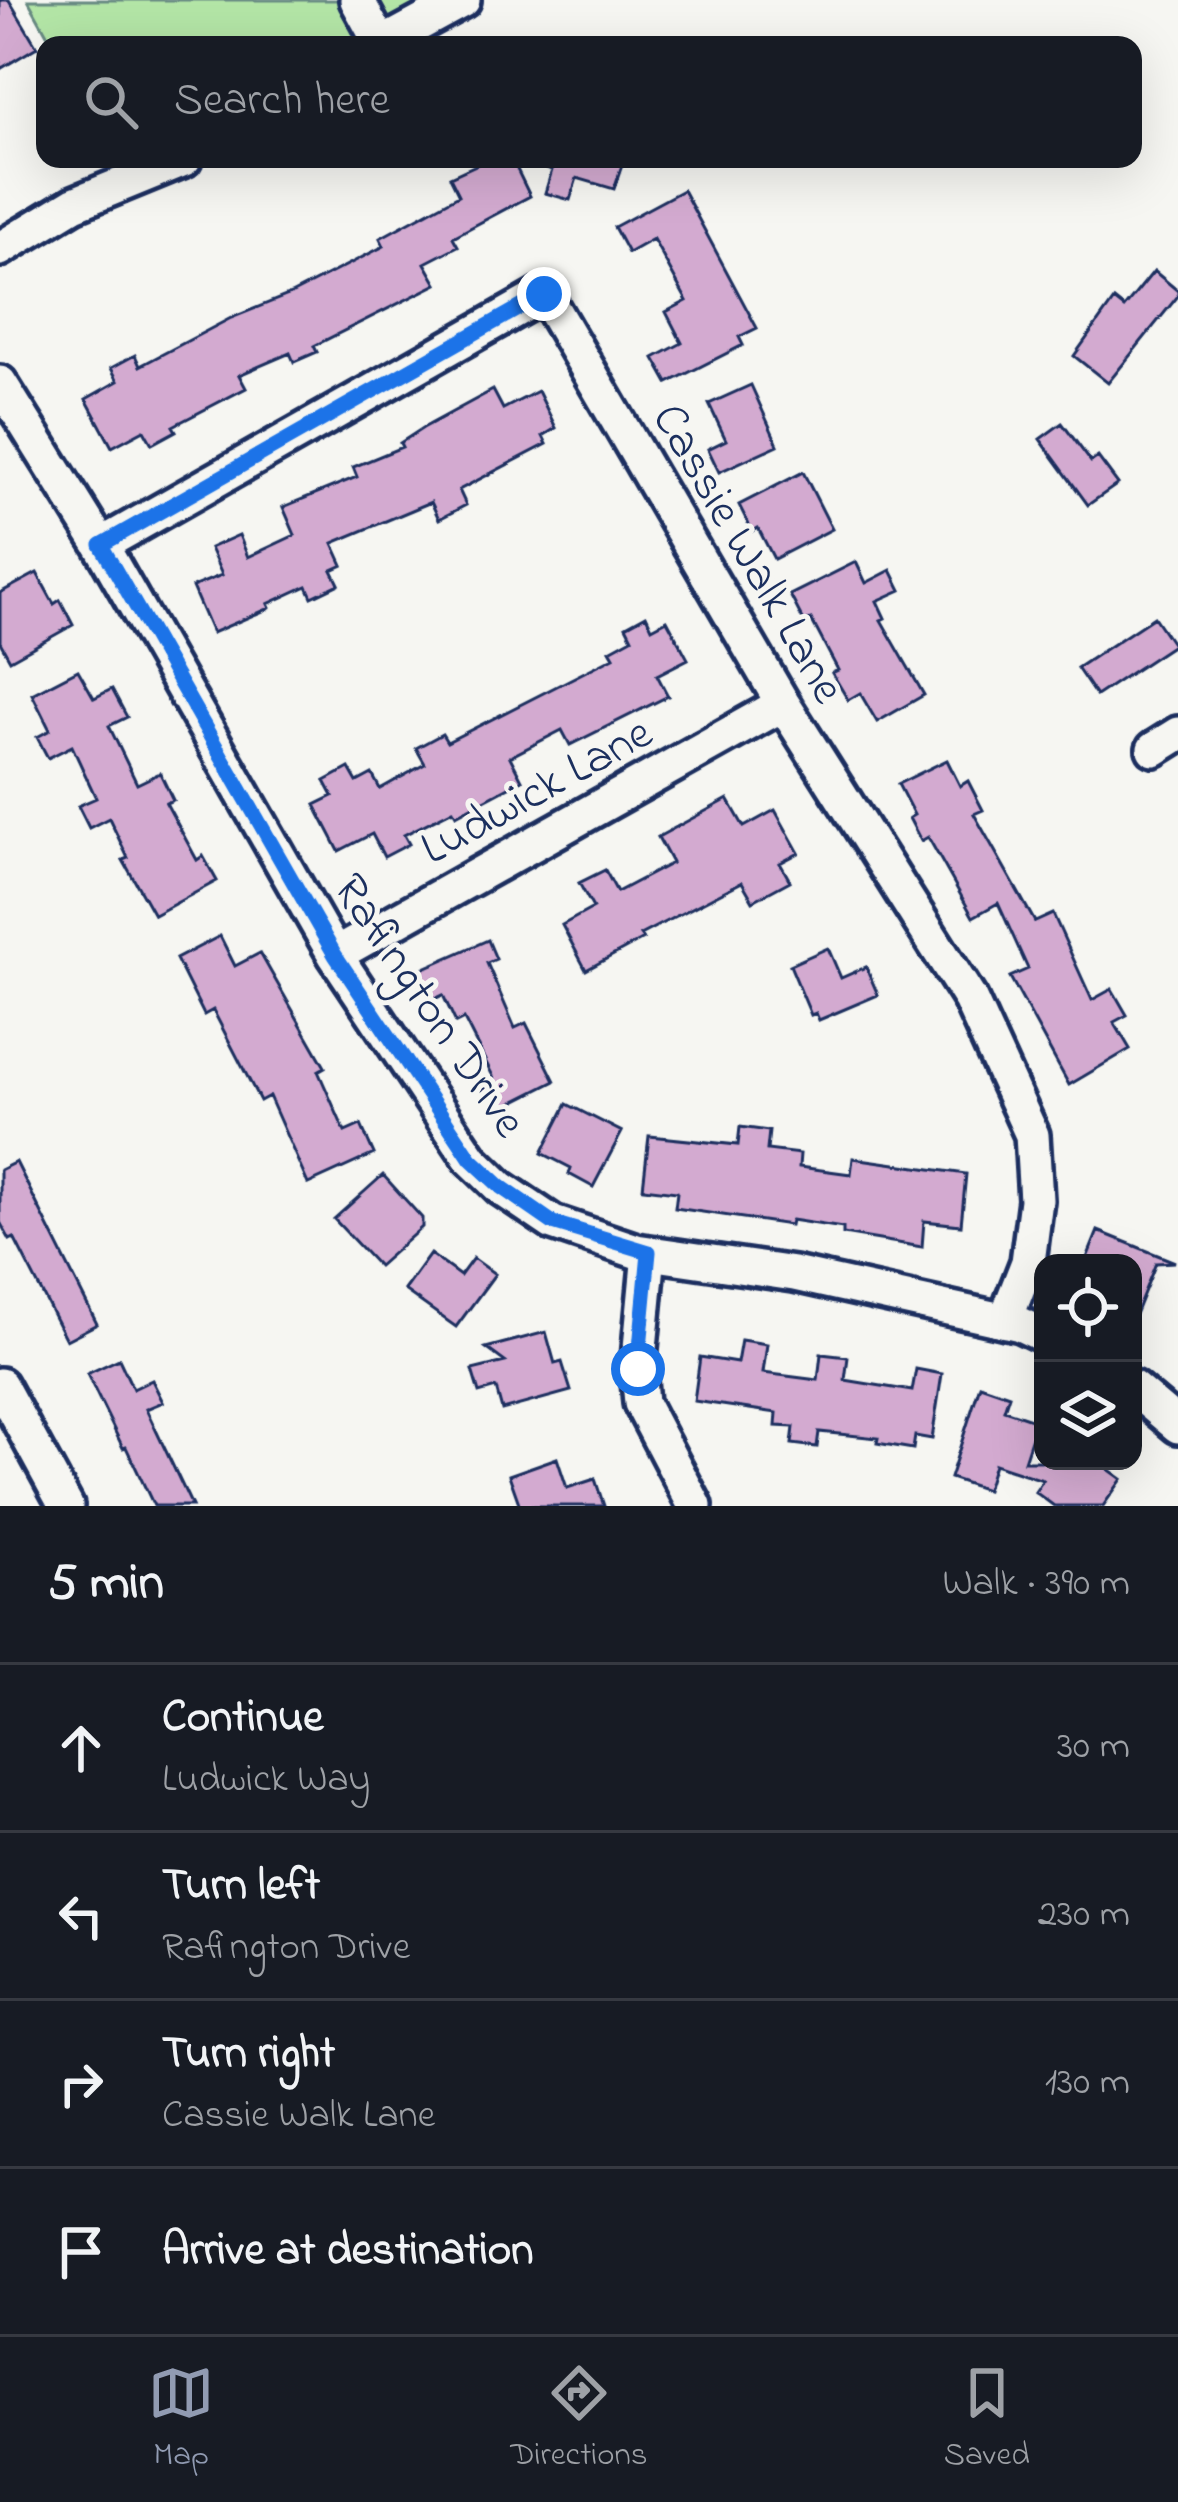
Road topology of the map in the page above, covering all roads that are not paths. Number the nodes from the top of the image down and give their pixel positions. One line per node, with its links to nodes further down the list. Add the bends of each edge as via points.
1 (357, 0): 3 (street)
2 (463, 0): 4 (street)
3 (376, 36)
4 (397, 36)
5 (162, 168): 6 (street, via 74,204)
6 (0, 249)
7 (0, 382): 8 (street, Rafington Drive)
8 (101, 545): 9 (street, Cassie Walk Lane, via 544,294); 10 (street, Rafington Drive)
9 (783, 704): 10 (street, Ludwick Lane); 12 (street, Cassie Walk Lane, via 970,999 1032,1135 1036,1200 1028,1262)
10 (335, 955): 11 (street, Rafington Drive, via 471,1159 553,1223)
11 (649, 1252): 12 (street, Rafington Drive); 18 (street, via 640,1403)
12 (1005, 1321): 13 (street, Rafington Drive)
13 (1034, 1332)
14 (0, 1385): 17 (street)
15 (1142, 1396): 16 (street)
16 (1178, 1426)
17 (66, 1506)
18 (695, 1506)

